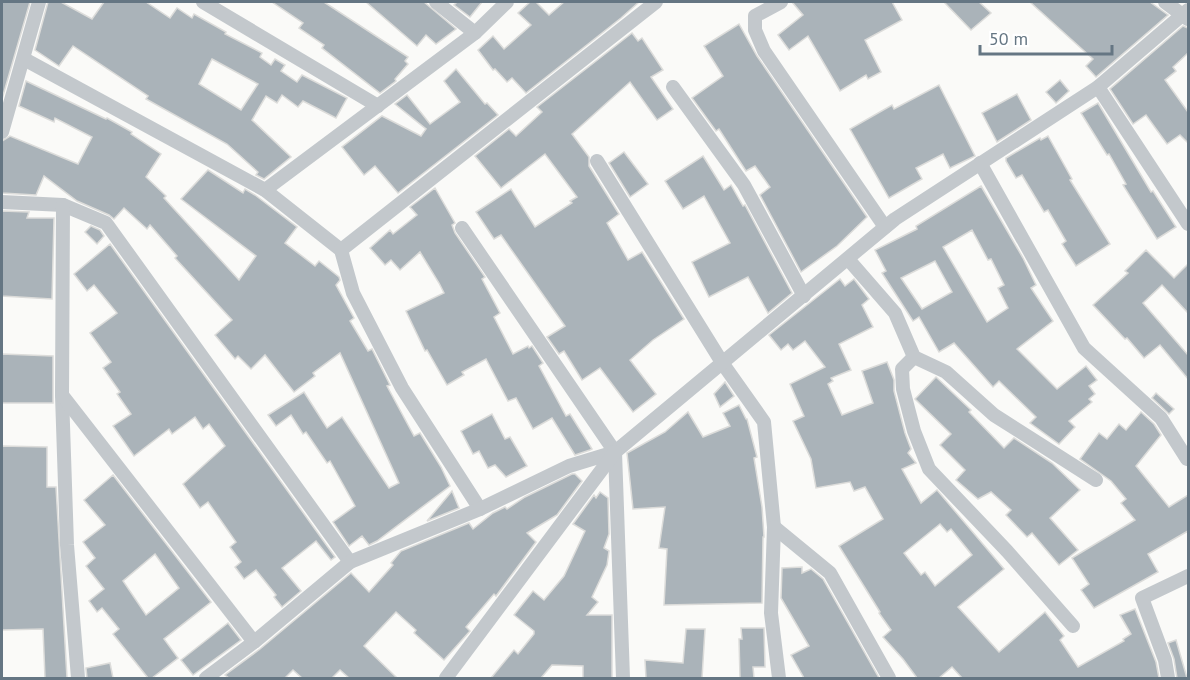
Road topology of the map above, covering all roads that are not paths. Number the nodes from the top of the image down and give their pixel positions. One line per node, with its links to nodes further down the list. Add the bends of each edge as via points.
1 (39, 2): 10 (street)
2 (203, 2): 13 (street)
3 (436, 2): 9 (street)
4 (507, 2): 9 (street)
5 (656, 2): 23 (street)
6 (781, 2): 21 (street, via 755,16 755,30 764,51)
7 (1165, 2): 8 (street)
8 (1187, 15): 12 (street)
9 (475, 33): 13 (street)
10 (24, 59): 14 (street); 17 (street)
11 (673, 87): 25 (street, via 744,185)
12 (1098, 87): 16 (street); 20 (street)
13 (378, 106): 17 (street)
14 (2, 132)
15 (597, 161): 27 (street)
16 (981, 164): 21 (street); 30 (street, via 1084,348 1161,418)
17 (265, 190): 23 (street)
18 (2, 202): 19 (street)
19 (63, 205): 28 (street); 34 (street, via 106,223)
20 (1188, 224)
21 (885, 227): 24 (street)
22 (462, 228): 29 (street)
23 (341, 250): 32 (street, via 353,293 402,388)
24 (848, 259): 25 (street); 26 (street, via 895,313)
25 (804, 296): 27 (street)
26 (914, 357): 31 (street, via 946,372 994,415); 36 (street, via 902,369 903,389 929,469)
27 (723, 364): 29 (street); 33 (street, via 764,422)
28 (62, 395): 37 (street); 38 (street, via 67,545)
29 (615, 452): 32 (street, via 569,466); 40 (street); 41 (street)
30 (1187, 459)
31 (1096, 480)
32 (480, 509): 34 (street)
33 (774, 527): 42 (street, via 771,613); 43 (street, via 830,573)
34 (350, 562): 37 (street)
35 (1188, 576): 44 (street, via 1142,598)
36 (1073, 626)
37 (254, 642): 39 (street)
38 (78, 678)
39 (208, 678)
40 (446, 678)
41 (623, 678)
42 (778, 678)
43 (889, 678)
44 (1168, 678)

